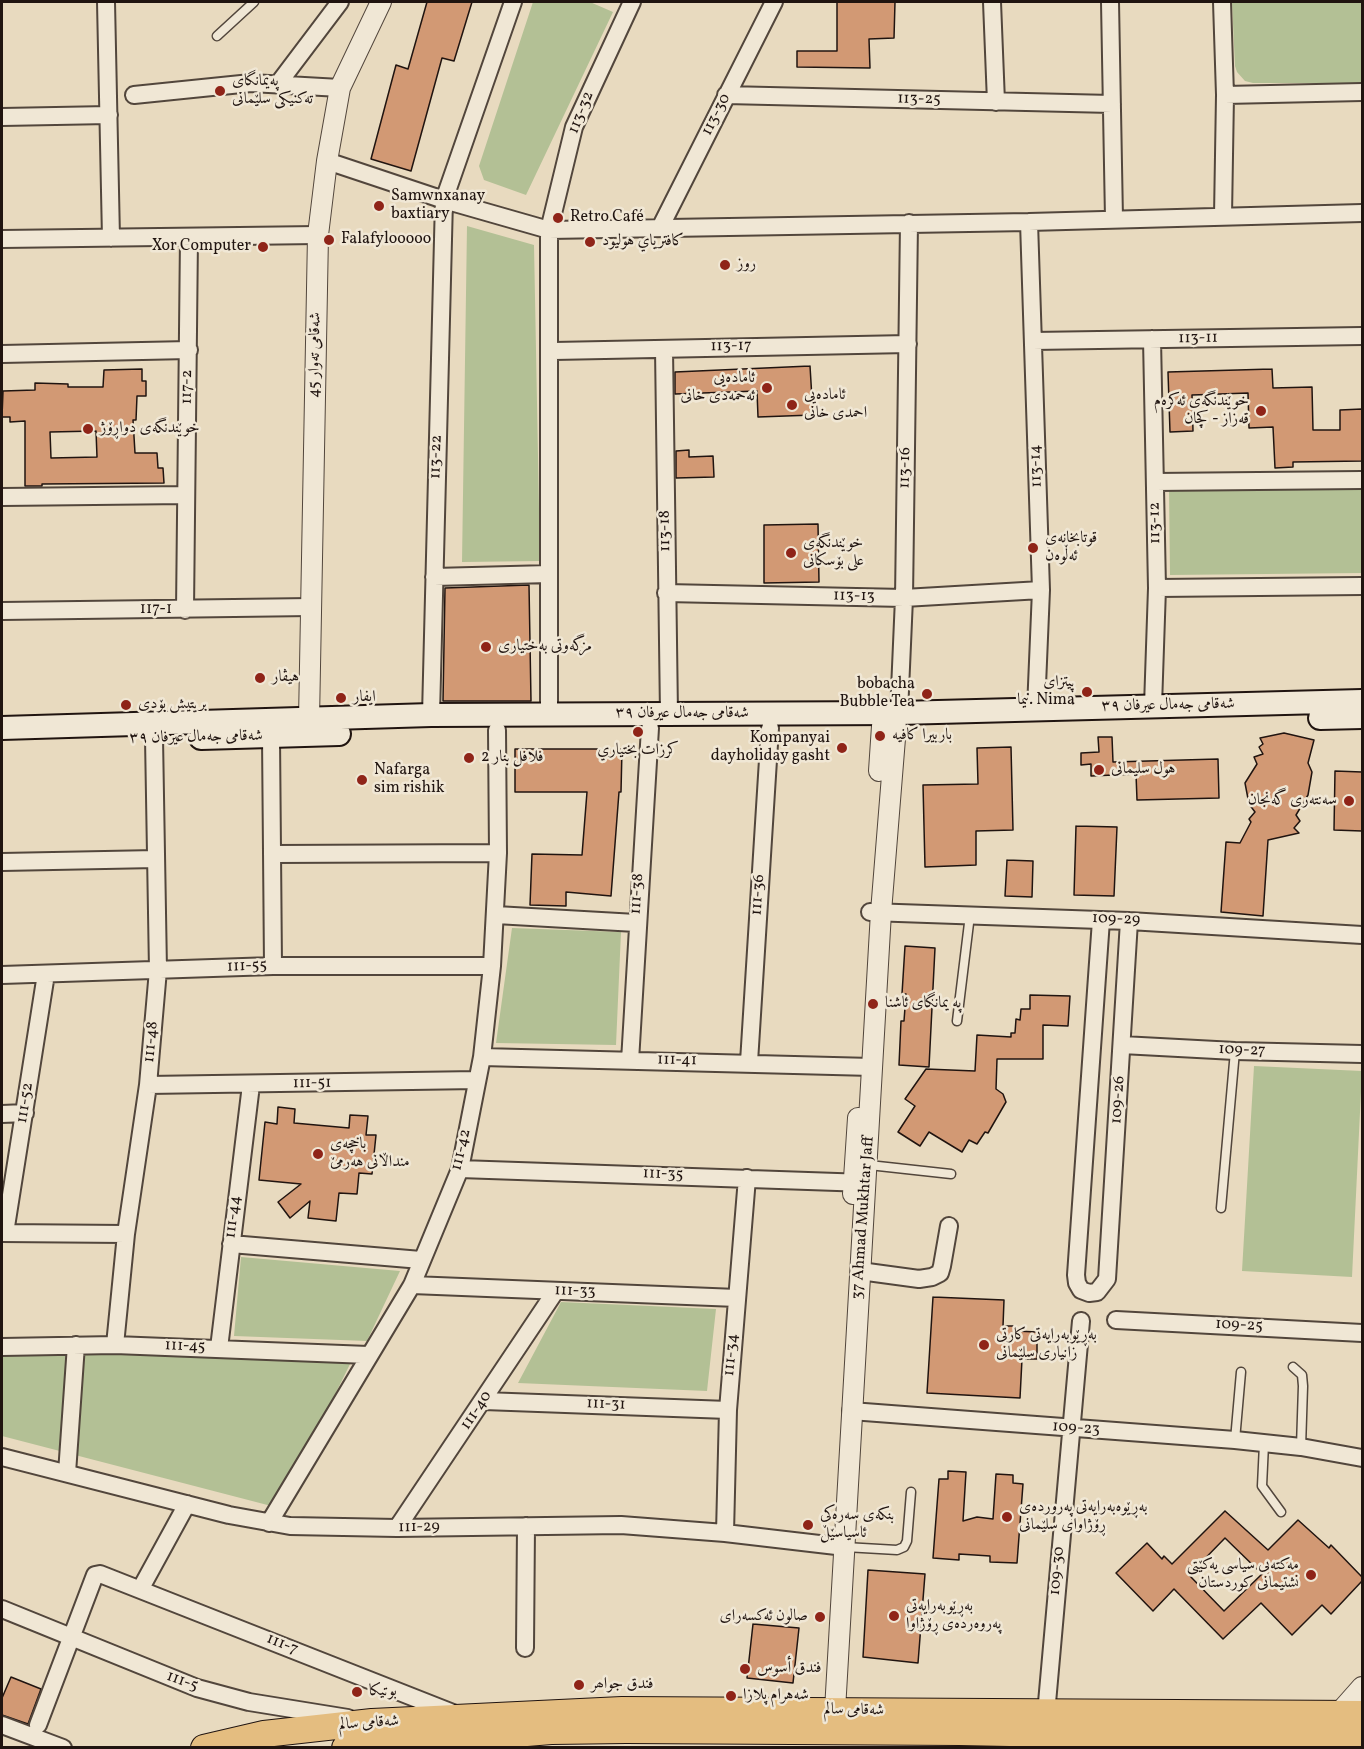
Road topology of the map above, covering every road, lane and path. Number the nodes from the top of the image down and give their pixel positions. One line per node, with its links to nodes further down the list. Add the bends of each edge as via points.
1 (106, 2): 20 (street)
2 (254, 2): 11 (lane)
3 (340, 2): 12 (street)
4 (381, 2): 13 (street, شەقامی تەوار 45)
5 (513, 2): 23 (street, 113-22)
6 (774, 2): 17 (street, 113-30)
7 (992, 2): 18 (street)
8 (1110, 2): 19 (street)
9 (1222, 2): 16 (street)
10 (627, 3): 30 (street, 113-32, via 574,127)
11 (217, 36)
12 (278, 84): 13 (street); 15 (street, via 251,83)
13 (340, 88): 22 (street, شەقامی تەوار 45)
14 (1362, 92): 16 (street)
15 (134, 95)
16 (1224, 95): 25 (street)
17 (726, 96): 18 (street, 113-25); 29 (street, 113-30)
18 (996, 102): 19 (street, 113-25)
19 (1112, 104): 26 (street)
20 (110, 115): 21 (street); 33 (street)
21 (2, 117)
22 (327, 161): 23 (street); 31 (street, شەقامی تەوار 45)
23 (444, 200): 30 (street); 48 (street, 113-22)
24 (1362, 213): 25 (street)
25 (1223, 216): 26 (street)
26 (1114, 219): 27 (street)
27 (1029, 222): 28 (street); 37 (street, 113-14)
28 (909, 223): 29 (street); 38 (street, 113-16)
29 (660, 228): 30 (street)
30 (549, 230): 47 (street, 113-32)
31 (318, 235): 32 (street); 54 (street, شەقامی تەوار 45)
32 (189, 237): 33 (street); 40 (street, 117-2)
33 (111, 238): 34 (street)
34 (2, 239)
35 (1362, 336): 36 (street, 113-11)
36 (1152, 339): 37 (street, 113-11); 44 (street, 113-12)
37 (1033, 341): 51 (street, 113-14)
38 (908, 344): 39 (street, 113-17); 53 (street, 113-16)
39 (664, 349): 41 (street, 113-17); 52 (street, 113-18)
40 (189, 350): 42 (street); 45 (street, 117-2)
41 (554, 351)
42 (2, 354)
43 (1362, 480): 44 (street)
44 (1155, 482): 50 (street, 113-12)
45 (186, 495): 46 (street); 55 (street, 117-2)
46 (2, 497)
47 (549, 574): 48 (street); 60 (street, 113-32)
48 (434, 577): 62 (street, 113-22)
49 (1362, 586): 50 (street)
50 (1157, 588): 58 (street, 113-12)
51 (1041, 590): 53 (street, 113-13); 59 (street, 113-14)
52 (666, 593): 53 (street, 113-13); 61 (street, 113-18)
53 (904, 598): 65 (street, 113-16)
54 (311, 607): 55 (street, 117-1); 64 (street, شەقامی تەوار 45)
55 (185, 610): 56 (street, 117-1)
56 (2, 612)
57 (1362, 701): 58 (main road, شەقامی جەمال عیرفان ٣٩)
58 (1153, 706): 59 (main road, شەقامی جەمال عیرفان ٣٩)
59 (1036, 709): 65 (main road, شەقامی جەمال عیرفان ٣٩)
60 (549, 714): 61 (main road, شەقامی جەمال عیرفان ٣٩); 62 (main road, شەقامی جەمال عیرفان ٣٩)
61 (669, 714): 65 (main road, شەقامی جەمال عیرفان ٣٩)
62 (431, 715): 64 (main road, شەقامی جەمال عیرفان ٣٩)
63 (1362, 717): 65 (main road, شەقامی جەمال عیرفان ٣٩)
64 (309, 720): 66 (main road, شەقامی جەمال عیرفان ٣٩)
65 (892, 722): 68 (main road, شەقامی جەمال عیرفان ٣٩); 77 (street, 37 Ahmad Mukhtar Jaff)
66 (2, 728)
67 (650, 728): 68 (main road, شەقامی جەمال عیرفان ٣٩); 69 (main road, شەقامی جەمال عیرفان ٣٩); 82 (street, 111-38)
68 (770, 728): 95 (street, 111-36)
69 (496, 730): 70 (main road, شەقامی جەمال عیرفان ٣٩); 73 (street, 111-42)
70 (271, 737): 71 (main road, شەقامی جەمال عیرفان ٣٩); 74 (street)
71 (154, 738): 72 (main road, شەقامی جەمال عیرفان ٣٩); 75 (street, 111-48)
72 (2, 740)
73 (498, 853): 74 (street); 79 (street, 111-42)
74 (274, 854): 84 (street)
75 (156, 859): 76 (street); 86 (street, 111-48)
76 (2, 862)
77 (876, 912): 78 (street, 109-29); 96 (street, 37 Ahmad Mukhtar Jaff)
78 (970, 914): 80 (street, 109-29); 89 (lane)
79 (496, 915): 82 (street); 85 (street, 111-42)
80 (1101, 920): 81 (street, 109-29); 90 (street, 109-26, via 1076,1275 1081,1290 1089,1293 1104,1287 1107,1280)
81 (1129, 921): 83 (street, 109-29); 90 (street, 109-26)
82 (636, 923): 94 (street, 111-38)
83 (1362, 934)
84 (273, 966): 85 (street, 111-55); 86 (street, 111-55)
85 (492, 966): 93 (street, 111-42)
86 (158, 970): 87 (street, 111-55); 98 (street, 111-48)
87 (46, 974): 88 (street, 111-55); 100 (street, 111-52)
88 (2, 975)
89 (957, 1021)
90 (1122, 1045): 91 (street, 109-27)
91 (1235, 1051): 92 (street, 109-27); 106 (lane)
92 (1362, 1054)
93 (482, 1057): 94 (street, 111-41); 97 (street, 111-42)
94 (630, 1061): 95 (street, 111-41)
95 (749, 1062): 96 (street, 111-41)
96 (867, 1067): 104 (street, 37 Ahmad Mukhtar Jaff)
97 (477, 1080): 99 (street, 111-51); 102 (street, 111-42)
98 (148, 1085): 99 (street, 111-51); 109 (street, 111-48)
99 (251, 1085): 110 (street, 111-44)
100 (25, 1113): 101 (street); 108 (street, 111-52)
101 (2, 1114)
102 (460, 1169): 105 (street, 111-35); 111 (street, 111-42)
103 (951, 1174): 104 (lane)
104 (862, 1177): 105 (street, 111-35); 112 (street, 37 Ahmad Mukhtar Jaff); 144 (street, 37 Ahmad Mukhtar Jaff)
105 (747, 1178): 115 (street, 111-34)
106 (1221, 1208)
107 (949, 1226): 112 (street, via 942,1266 932,1278)
108 (3, 1233): 109 (street)
109 (126, 1234): 119 (street, 111-48)
110 (231, 1244): 111 (street); 122 (street, 111-44)
111 (421, 1260): 113 (street, 111-42)
112 (860, 1271): 128 (street, 37 Ahmad Mukhtar Jaff)
113 (412, 1285): 114 (street, 111-33); 123 (street, 111-42)
114 (555, 1292): 115 (street, 111-33); 126 (street, 111-40)
115 (737, 1298): 127 (street, 111-34)
116 (1116, 1320): 118 (street, 109-25)
117 (1081, 1321): 129 (street, 109-30)
118 (1362, 1333)
119 (115, 1344): 120 (street, 111-45); 122 (street, 111-45)
120 (76, 1346): 121 (street, 111-45); 136 (street)
121 (2, 1347)
122 (219, 1348): 123 (street, 111-45)
123 (368, 1355): 140 (street, 111-42)
124 (1293, 1366): 132 (lane, via 1302,1376 1304,1386)
125 (1241, 1372): 130 (lane)
126 (484, 1401): 127 (street, 111-31); 142 (street, 111-40)
127 (728, 1410): 143 (street, 111-34)
128 (851, 1411): 129 (street, 109-23); 144 (street, 37 Ahmad Mukhtar Jaff)
129 (1071, 1429): 130 (street, 109-23); 151 (street, 109-30)
130 (1235, 1440): 131 (street, 109-23)
131 (1264, 1444): 132 (street, 109-23); 139 (lane, via 1262,1486)
132 (1301, 1447): 133 (street, 109-23, via 1309,1444); 135 (street, 109-23)
133 (1362, 1450)
134 (2, 1457): 136 (street, 111-29)
135 (1362, 1458)
136 (67, 1473): 138 (street, 111-29)
137 (911, 1492): 144 (lane, via 904,1547 897,1550)
138 (186, 1504): 140 (street, 111-29); 145 (street)
139 (1281, 1512)
140 (268, 1523): 142 (street, 111-29)
141 (526, 1526): 142 (street, 111-29); 143 (street, 111-29, via 621,1525); 148 (street)
142 (397, 1528)
143 (725, 1533): 144 (street, 111-29)
144 (838, 1546): 150 (street, 37 Ahmad Mukhtar Jaff)
145 (141, 1588): 147 (street, 111-7, via 106,1574 95,1575); 153 (street, 111-7)
146 (2, 1609): 147 (street, 111-5)
147 (73, 1639): 154 (street, 111-5, via 222,1696); 156 (street)
148 (525, 1648)
149 (1362, 1687): 152 (street)
150 (829, 1710): 151 (main road, شەقامی سالم); 153 (main road, شەقامی سالم, via 622,1710)
151 (1046, 1714): 152 (main road, شەقامی سالم)
152 (1351, 1714)
153 (470, 1719): 154 (main road, شەقامی سالم)
154 (372, 1722): 162 (main road, شەقامی سالم, via 264,1734)
155 (2, 1725): 161 (street)
156 (38, 1725)
157 (543, 1738): 158 (main road, شەقامی سالم); 163 (main road, شەقامی سالم)
158 (959, 1739): 160 (main road, شەقامی سالم)
159 (1362, 1740): 160 (main road, شەقامی سالم)
160 (1309, 1743)
161 (63, 1748)
162 (204, 1748)
163 (345, 1748)

